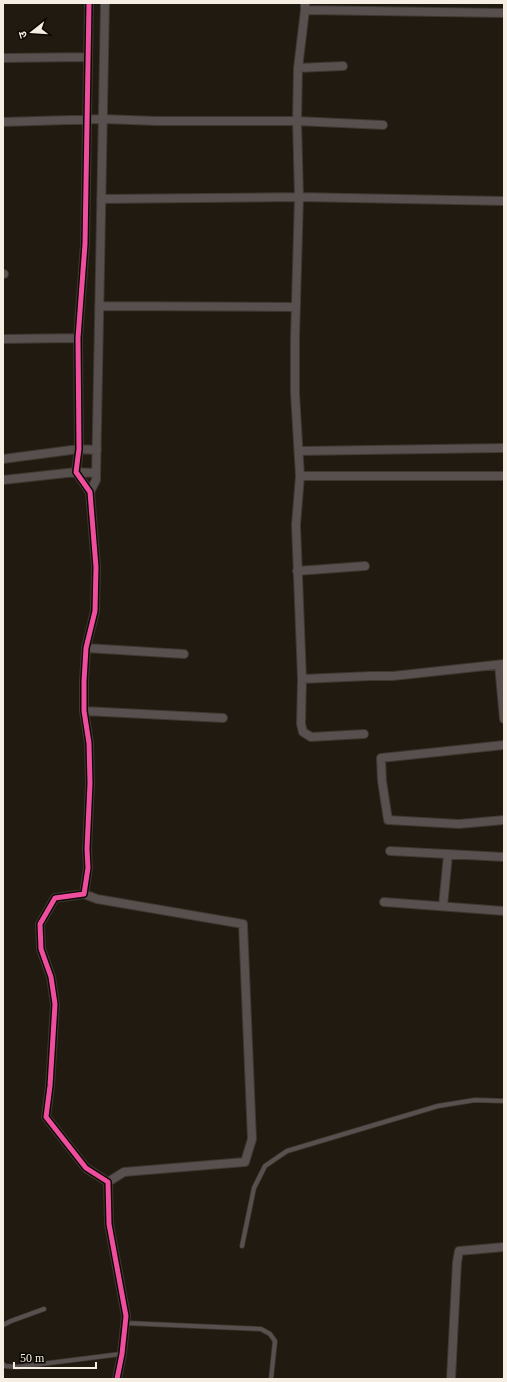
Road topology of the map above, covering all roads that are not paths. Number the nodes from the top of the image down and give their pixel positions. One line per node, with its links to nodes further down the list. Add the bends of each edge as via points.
1 (89, 3): 5 (street)
2 (105, 3): 10 (street)
3 (305, 7): 4 (street); 8 (street)
4 (504, 13)
5 (88, 57): 6 (street); 9 (street)
6 (3, 58)
7 (342, 66): 8 (street)
8 (298, 68): 11 (street)
9 (86, 119): 10 (street); 12 (street); 19 (street, via 85,244)
10 (103, 119): 11 (street); 15 (street)
11 (297, 121): 13 (street); 14 (street)
12 (3, 122)
13 (383, 125)
14 (299, 197): 15 (street); 16 (street); 18 (street)
15 (101, 199): 17 (street)
16 (504, 201)
17 (99, 306): 18 (street); 23 (street)
18 (295, 307): 24 (street, via 295,393)
19 (78, 338): 20 (street); 22 (street)
20 (3, 339)
21 (504, 448): 24 (street)
22 (79, 449): 23 (street); 25 (street); 26 (street)
23 (97, 450): 27 (street)
24 (299, 451): 28 (street)
25 (3, 459)
26 (76, 472): 27 (street); 30 (street); 31 (street)
27 (96, 473): 31 (street, via 96,480)
28 (300, 476): 29 (street); 33 (street, via 296,526)
29 (504, 476)
30 (3, 480)
31 (90, 492): 34 (street, via 96,567 95,611)
32 (365, 566): 33 (street)
33 (297, 571): 37 (street)
34 (86, 648): 35 (street); 38 (street)
35 (184, 654)
36 (502, 665): 37 (street, via 393,676); 40 (street)
37 (302, 679): 41 (street, via 303,732 311,737)
38 (84, 711): 39 (street); 47 (street, via 89,743 90,783 88,868)
39 (223, 718)
40 (504, 719)
41 (364, 734)
42 (504, 745): 43 (street, via 381,758 388,820 459,824)
43 (504, 820)
44 (390, 851): 45 (street)
45 (448, 855): 46 (street); 49 (street)
46 (504, 857)
47 (84, 894): 52 (street, via 56,898 40,924 41,949 51,977 55,1004 53,1057 46,1117 86,1168); 52 (street, via 97,899 243,924 252,1139 245,1162 124,1172)
48 (384, 902): 49 (street)
49 (444, 906): 50 (street)
50 (504, 911)
51 (504, 1101): 53 (lane, via 475,1100 438,1106 287,1151 265,1166 254,1188)
52 (108, 1182): 56 (street, via 110,1224 126,1316)
53 (242, 1246)
54 (504, 1247): 62 (street, via 460,1251 457,1262)
55 (44, 1309): 57 (lane)
56 (125, 1323): 58 (street); 61 (lane, via 261,1329 275,1340)
57 (3, 1325)
58 (122, 1354): 59 (lane, via 17,1367); 60 (street)
59 (3, 1364)
60 (117, 1379)
61 (271, 1379)
62 (451, 1379)

